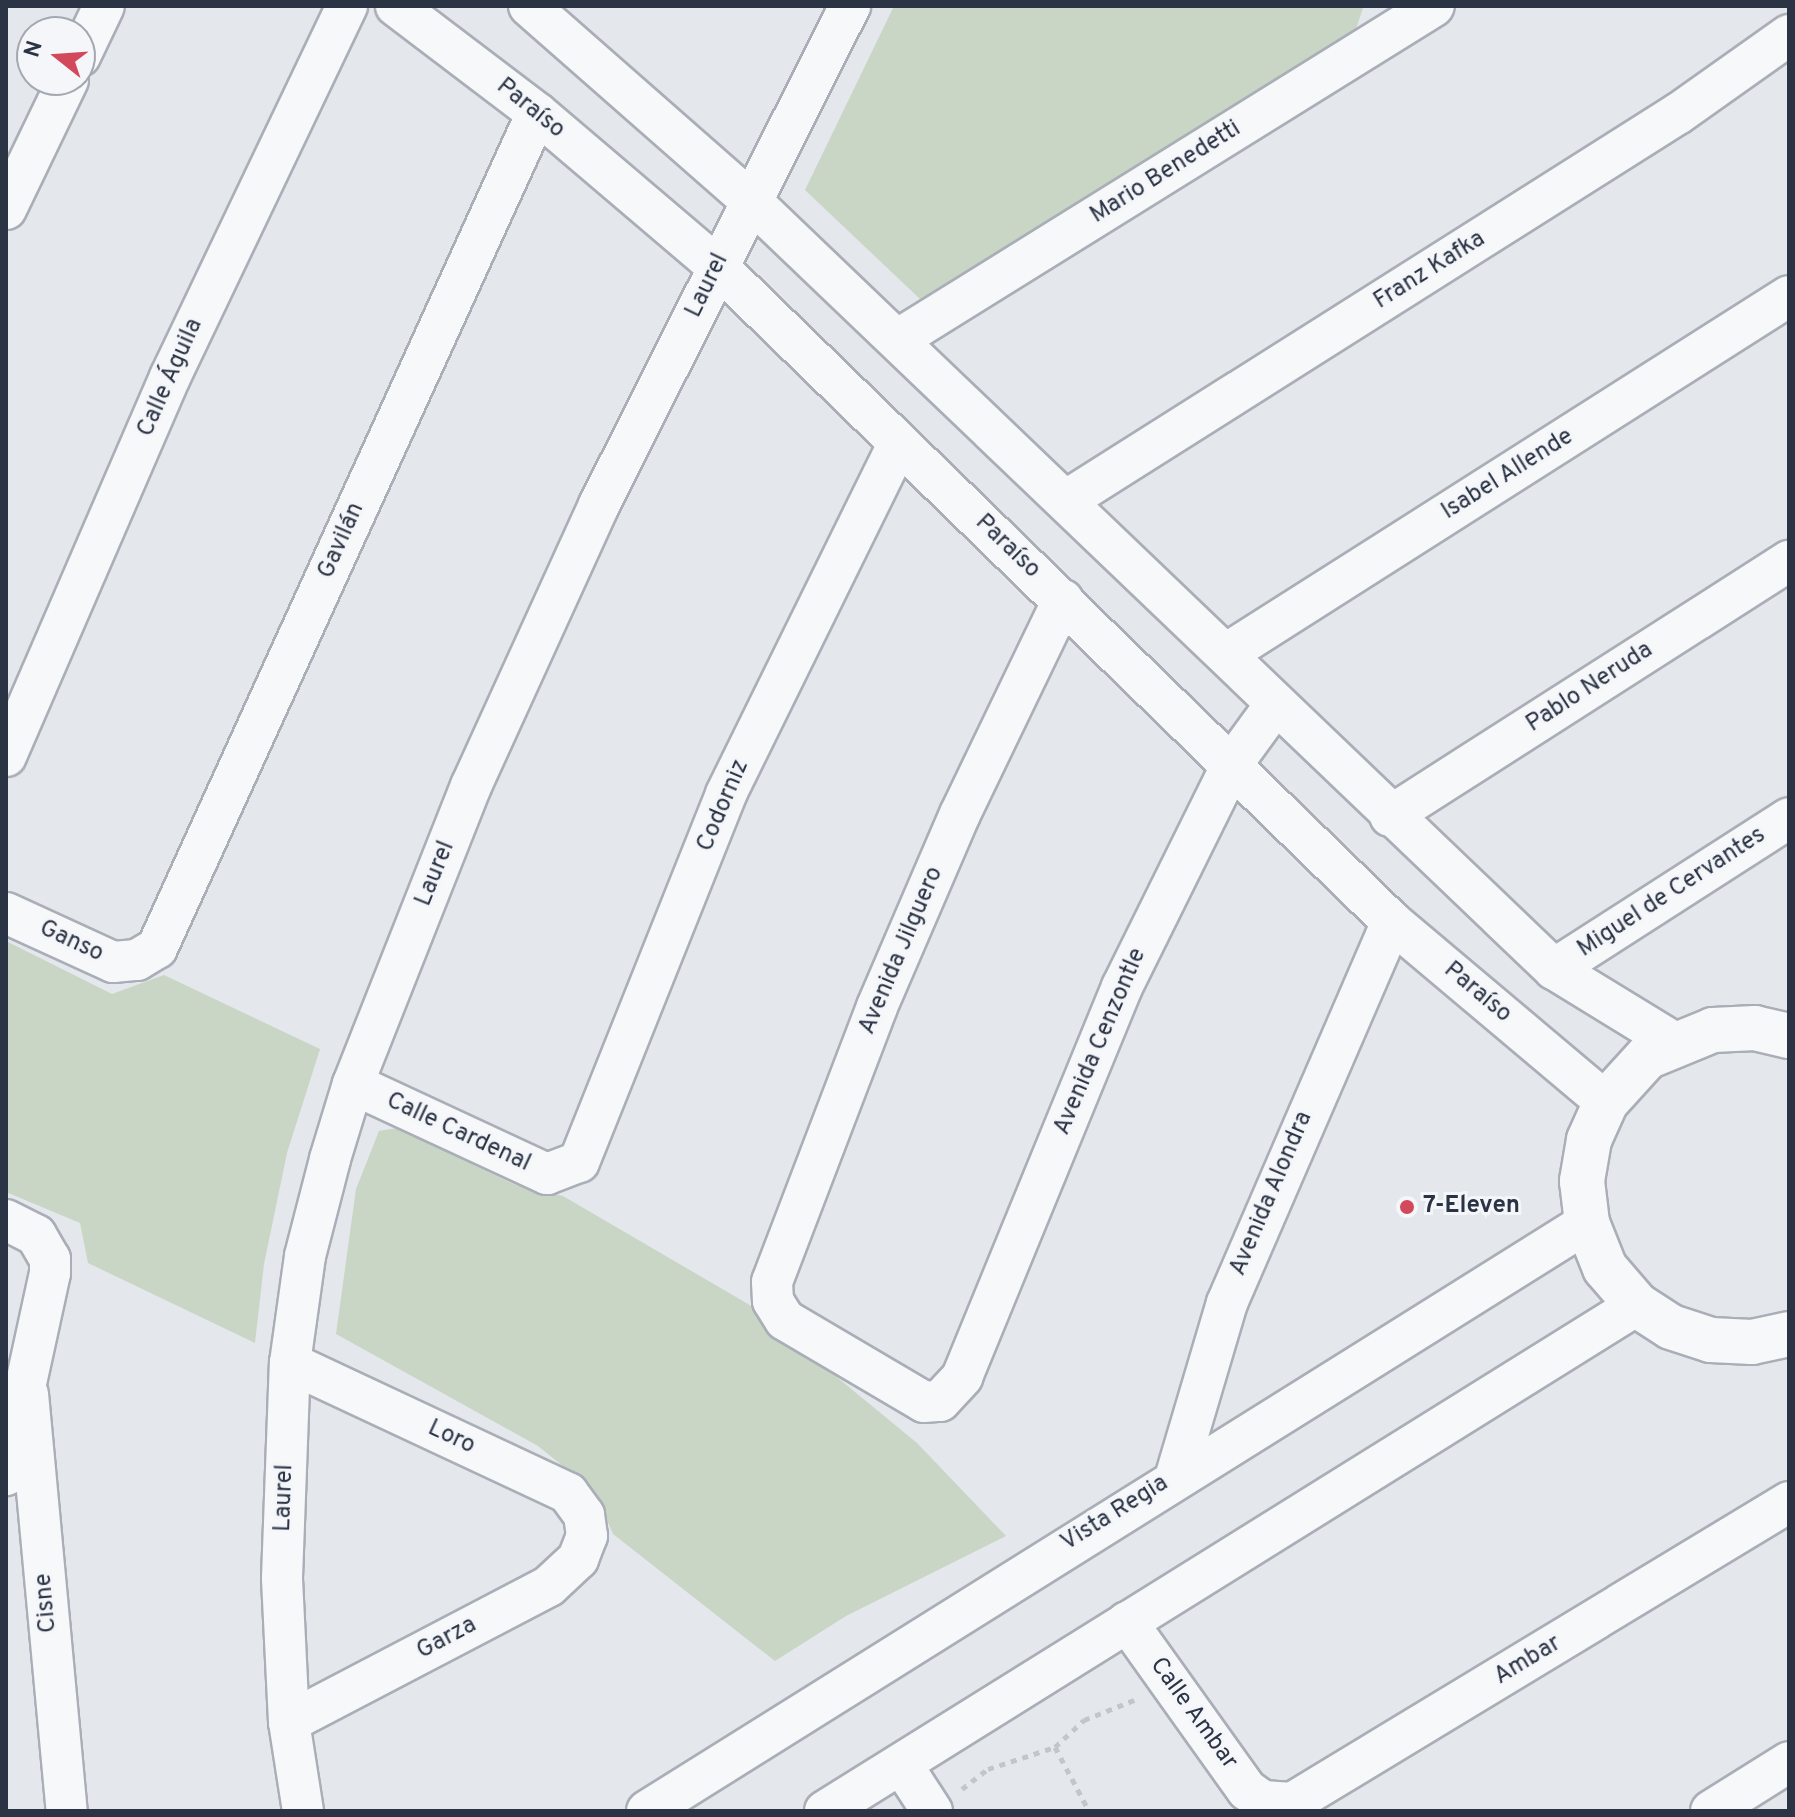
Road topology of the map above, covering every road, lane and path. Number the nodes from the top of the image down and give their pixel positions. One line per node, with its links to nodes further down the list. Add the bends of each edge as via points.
1 (347, 6): 21 (street, Calle Águila, via 170,377)
2 (396, 6): 9 (street, Paraíso)
3 (529, 6): 6 (street)
4 (850, 6): 10 (street, Laurel)
5 (1434, 6): 14 (street, Mario Benedetti)
6 (576, 22): 10 (street)
7 (1789, 35): 16 (street, Franz Kafka, via 1679,113)
8 (60, 96): 11 (street)
9 (537, 113): 12 (street, Paraíso); 27 (street, Gavilán, via 157,948)
10 (750, 200): 12 (street, Laurel); 14 (street)
11 (6, 209)
12 (718, 267): 15 (street, Paraíso); 31 (street, Laurel, via 599,505 471,786)
13 (1789, 296): 19 (street, Isabel Allende)
14 (897, 340): 16 (street)
15 (898, 444): 18 (street, Paraíso); 33 (street, Codorniz, via 726,794 589,1145 579,1162)
16 (1067, 500): 19 (street)
17 (1789, 561): 23 (street, Pablo Neruda)
18 (1063, 600): 22 (street, Paraíso); 39 (street, Avenida Jilguero, via 960,814 877,1007 772,1282 777,1312 924,1402 940,1401)
19 (1226, 654): 20 (street)
20 (1275, 705): 22 (street, Avenida Cenzontle); 23 (street)
21 (6, 756)
22 (1232, 764): 26 (street, Paraíso); 39 (street, Avenida Cenzontle, via 1122,987)
23 (1390, 816): 28 (street)
24 (1789, 818): 28 (street, Miguel de Cervantes)
25 (6, 913): 27 (street, Ganso, via 113,962)
26 (1392, 922): 32 (street, Paraíso); 42 (street, Avenida Alondra, via 1232,1289)
27 (137, 960)
28 (1554, 969): 30 (street)
29 (1789, 1036): 30 (street, via 1755,1028 1713,1030)
30 (1673, 1042): 32 (street, via 1647,1057)
31 (353, 1084): 33 (street, Calle Cardenal, via 547,1174); 38 (street, Laurel, via 305,1256)
32 (1606, 1102): 35 (street, via 1584,1167)
33 (565, 1171)
34 (6, 1220): 40 (street, via 36,1235 45,1247 50,1273)
35 (1587, 1223): 36 (street, via 1605,1268); 42 (street, Vista Regia)
36 (1637, 1305): 37 (street, via 1671,1327 1711,1340 1752,1342); 45 (street)
37 (1789, 1334)
38 (290, 1363): 44 (street, Loro, via 568,1493 584,1515); 47 (street, Laurel, via 282,1578)
39 (952, 1392)
40 (28, 1394): 41 (street); 53 (street, Cisne)
41 (6, 1475)
42 (1176, 1475): 55 (street, Vista Regia)
43 (1789, 1502): 51 (street, Ambar, via 1302,1800)
44 (587, 1536): 47 (street, Garza, via 578,1559 549,1586)
45 (1127, 1622): 50 (street); 51 (street, Calle Ambar, via 1247,1790)
46 (1142, 1697): 48 (path, via 1084,1720)
47 (289, 1722): 54 (street, Laurel)
48 (1055, 1747): 52 (path, via 988,1769); 57 (path)
49 (1789, 1762): 58 (street)
50 (902, 1765): 52 (street); 56 (street)
51 (1263, 1801)
52 (944, 1802)
53 (67, 1811)
54 (303, 1811)
55 (647, 1811)
56 (825, 1811)
57 (1089, 1811)
58 (1711, 1811)

